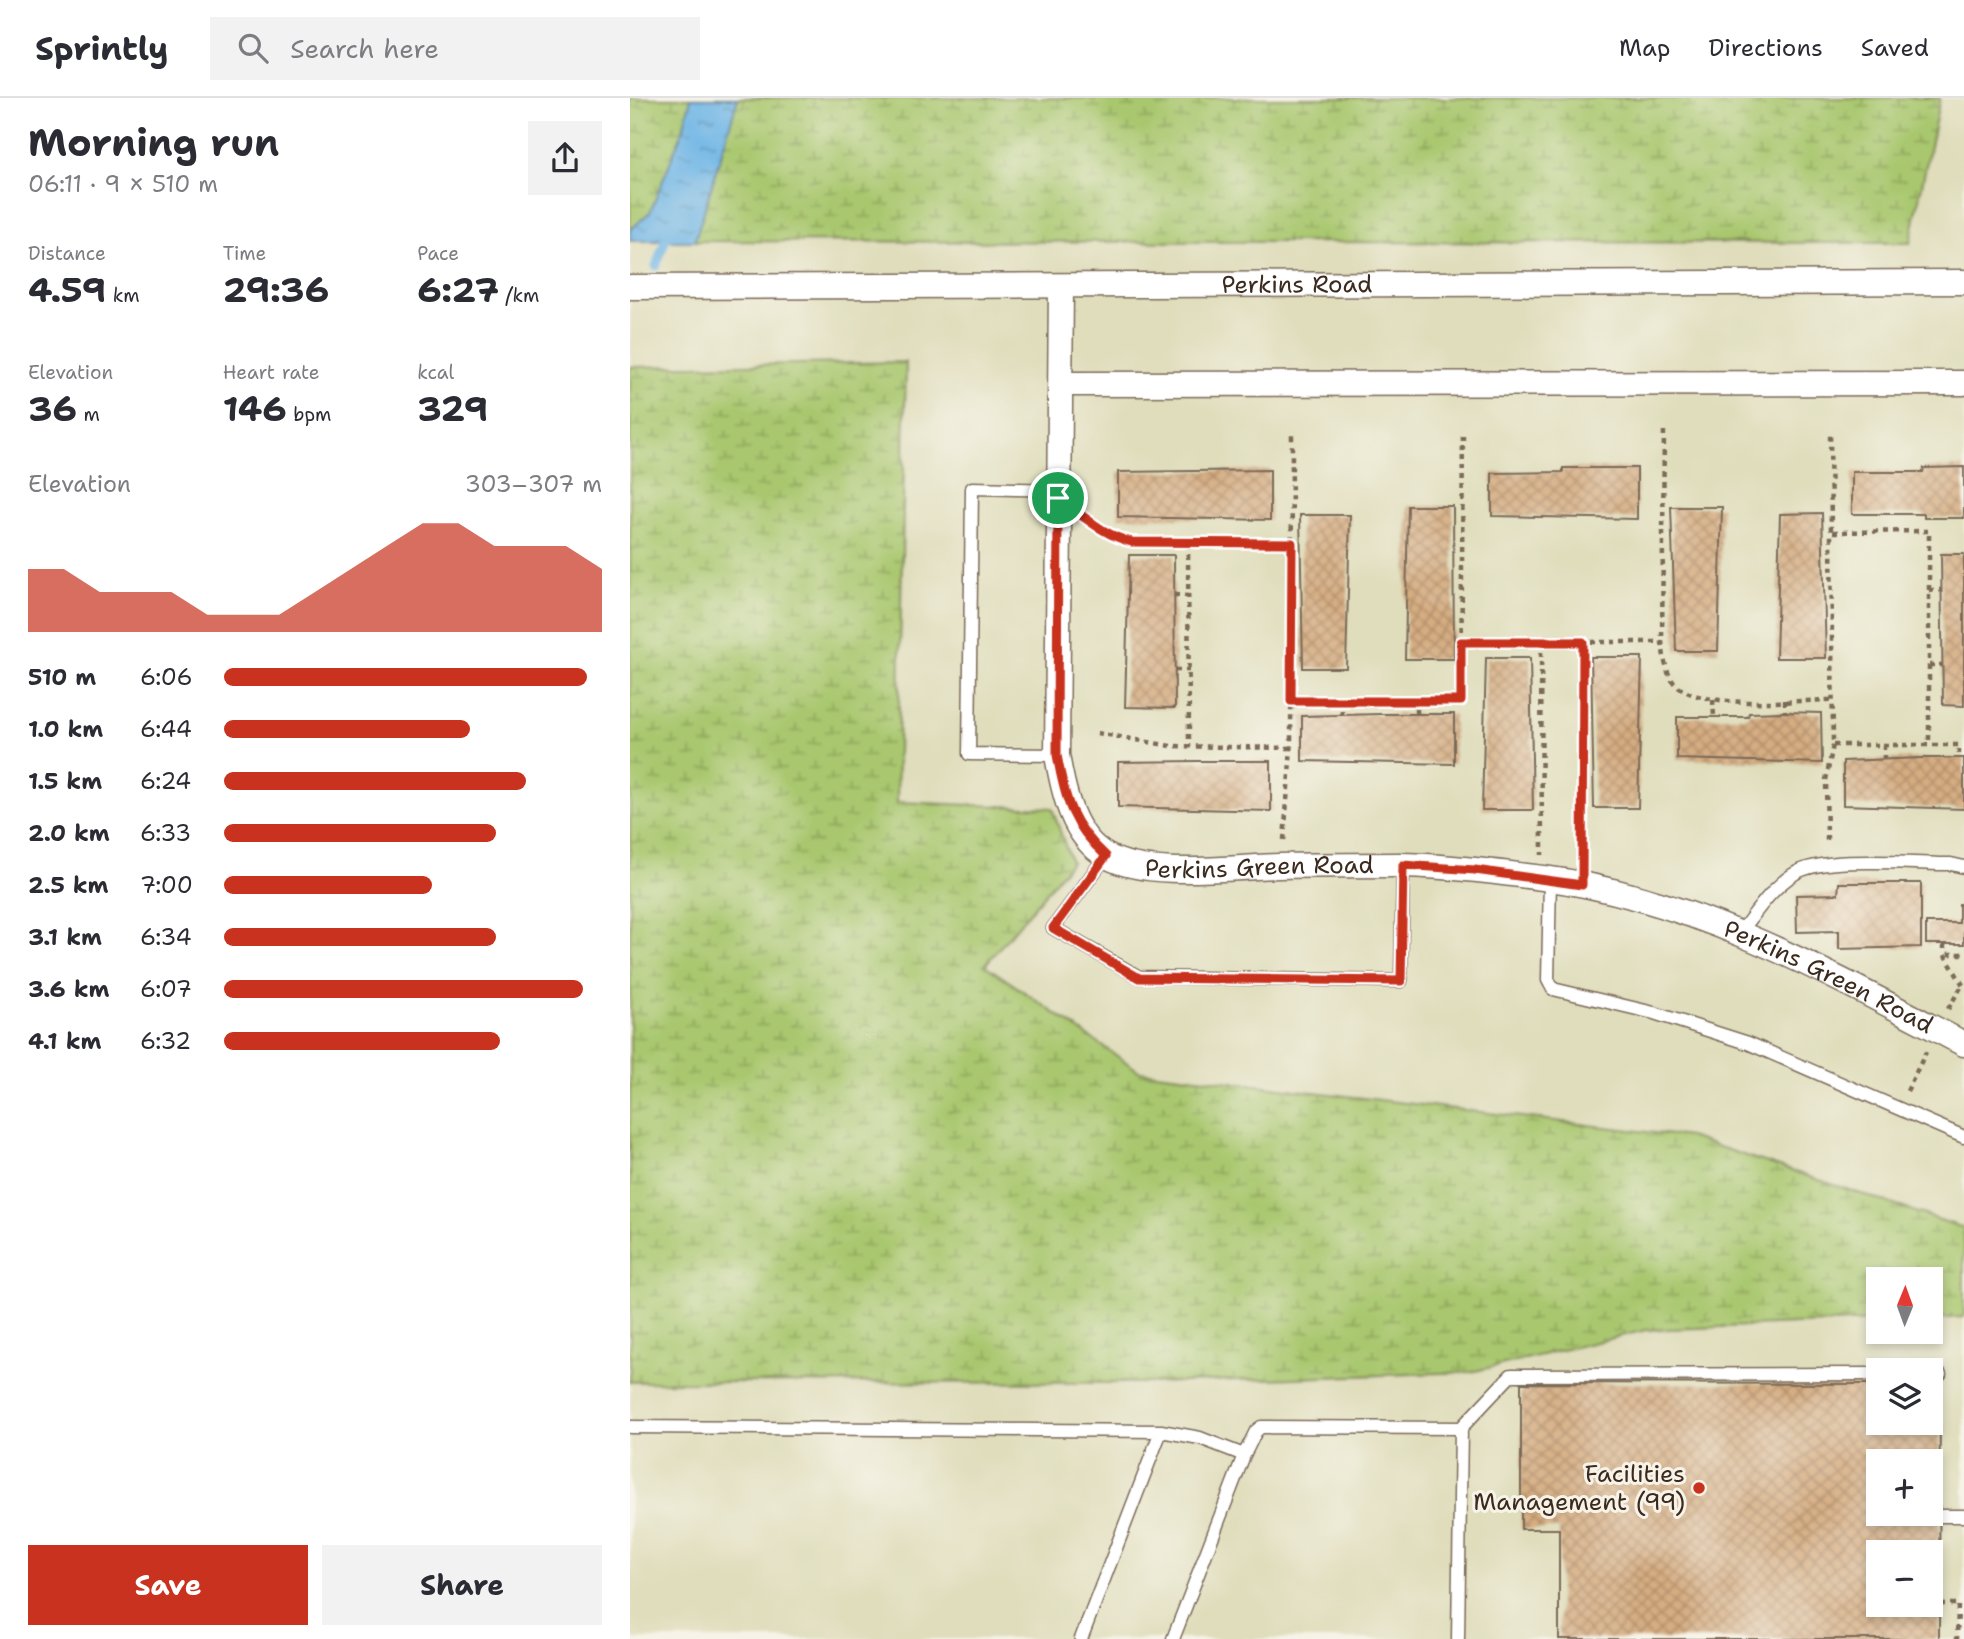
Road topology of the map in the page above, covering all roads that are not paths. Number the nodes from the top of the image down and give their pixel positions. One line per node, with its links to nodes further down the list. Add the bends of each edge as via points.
1 (1964, 282): 2 (street, Perkins Road)
2 (1061, 286): 3 (street, Perkins Road); 5 (street)
3 (630, 287)
4 (1964, 383): 5 (street)
5 (1062, 384): 6 (street)
6 (1058, 494): 7 (street); 7 (lane, via 972,488 969,754)
7 (1057, 755): 8 (street, via 1064,794 1083,835)
8 (1106, 856): 9 (street, Perkins Green Road, via 1167,870); 9 (lane, via 1053,928 1139,978 1401,981)
9 (1403, 865): 11 (street, Perkins Green Road)
10 (1964, 867): 12 (lane, via 1898,863 1812,866 1794,873 1774,891)
11 (1546, 878): 12 (street, Perkins Green Road, via 1665,907); 14 (lane, via 1548,979 1553,989 1654,1013 1748,1043)
12 (1739, 934): 13 (street, Perkins Green Road)
13 (1964, 1044)
14 (1964, 1137)
15 (1866, 1374): 17 (lane, via 1511,1375)
16 (630, 1427): 18 (lane)
17 (1461, 1428): 19 (lane, via 1261,1427); 24 (lane)
18 (1161, 1431): 19 (lane, via 1200,1438); 22 (lane)
19 (1244, 1455): 23 (lane)
20 (1943, 1516): 21 (lane)
21 (1964, 1516)
22 (1081, 1639)
23 (1173, 1639)
24 (1458, 1639)

